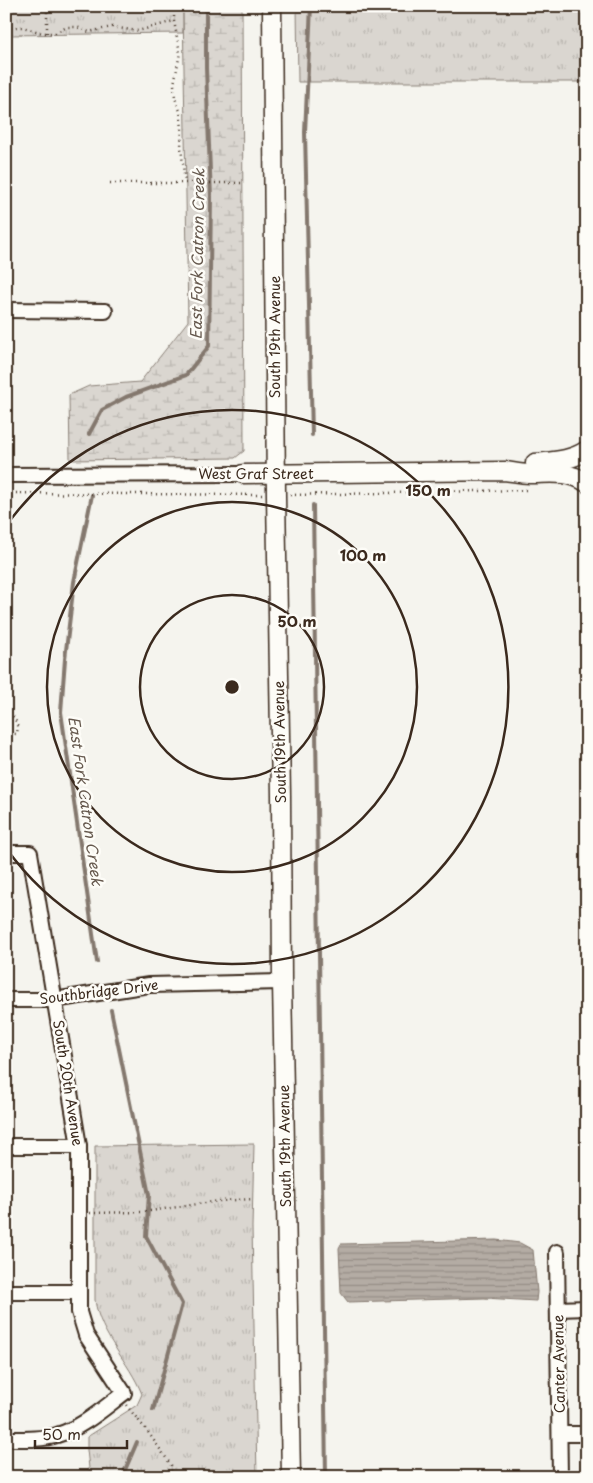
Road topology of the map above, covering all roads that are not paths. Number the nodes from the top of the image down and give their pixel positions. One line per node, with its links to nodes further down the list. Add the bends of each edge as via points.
1 (272, 6): 8 (main road, South 19th Avenue)
2 (6, 310): 3 (street)
3 (105, 311)
4 (587, 450): 6 (main road, West Graf Street, via 564,460 534,463)
5 (587, 460): 10 (main road)
6 (505, 471): 8 (main road, West Graf Street); 11 (main road, West Graf Street, via 564,473)
7 (243, 474): 8 (main road, West Graf Street); 9 (street, West Graf Street)
8 (276, 474): 13 (main road, South 19th Avenue)
9 (6, 475)
10 (587, 475)
11 (587, 483)
12 (6, 853): 15 (street, South 20th Avenue, via 30,853)
13 (282, 982): 15 (street, Southbridge Drive, via 148,985); 26 (main road, South 19th Avenue)
14 (6, 1000): 15 (street, Southbridge Drive)
15 (54, 1000): 17 (street, South 20th Avenue)
16 (6, 1146): 17 (street)
17 (79, 1146): 20 (street, South 20th Avenue)
18 (558, 1252): 22 (street, Canter Avenue)
19 (6, 1292): 20 (street)
20 (78, 1292): 25 (street, South 20th Avenue, via 79,1312 86,1335 121,1394 86,1421 57,1436)
21 (587, 1308): 22 (street)
22 (558, 1309): 23 (street, Canter Avenue)
23 (560, 1434): 24 (street); 27 (street, Canter Avenue)
24 (587, 1434)
25 (6, 1439)
26 (291, 1477)
27 (560, 1477)

